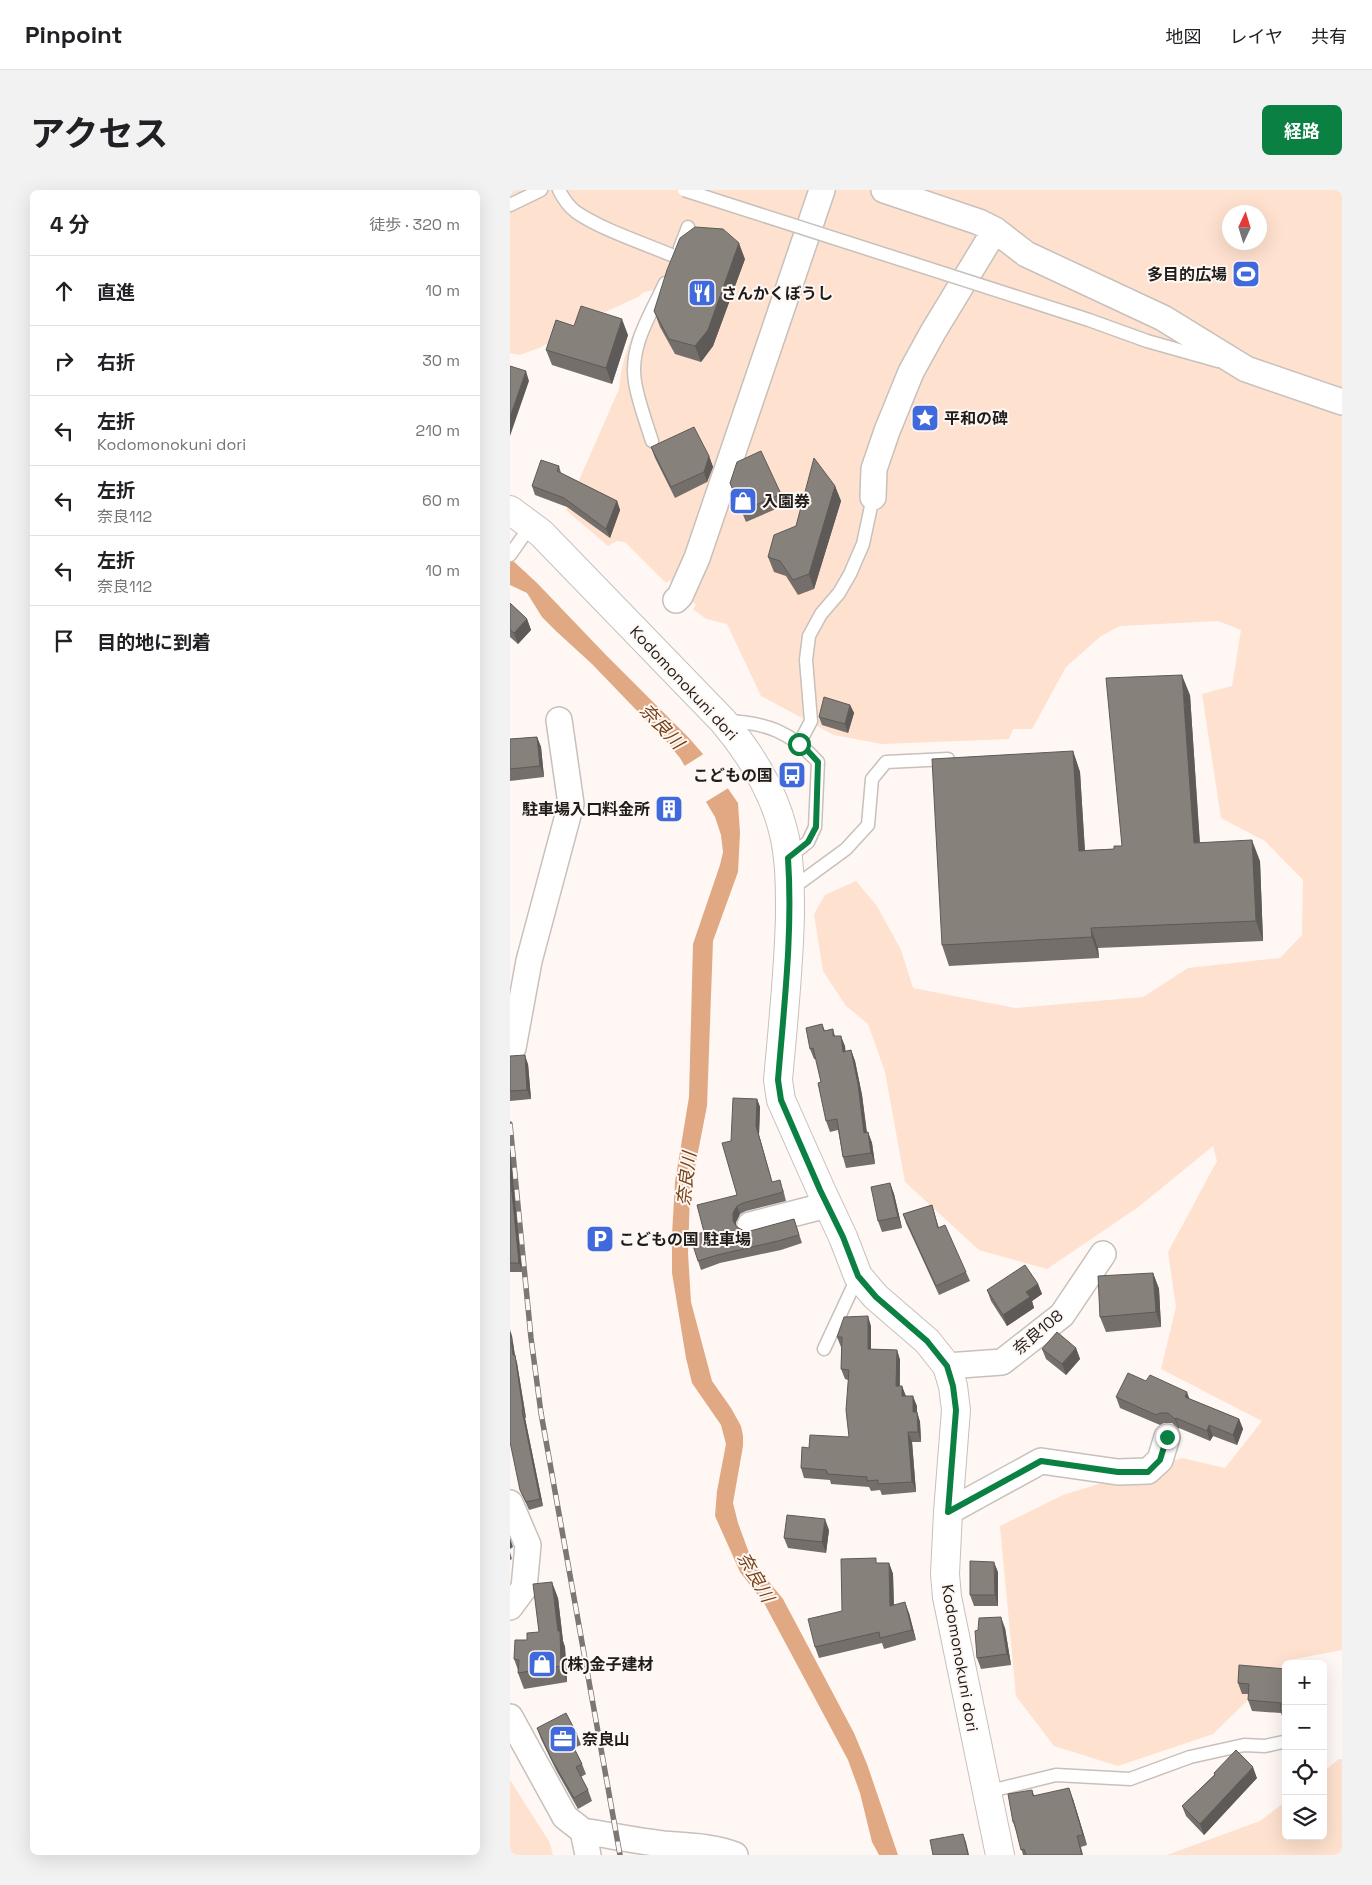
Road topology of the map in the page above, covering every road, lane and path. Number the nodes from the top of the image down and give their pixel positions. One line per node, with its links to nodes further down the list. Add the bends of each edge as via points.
1 (541, 190): 6 (lane)
2 (559, 190): 9 (lane, via 574,211)
3 (684, 190): 10 (lane, bridge, via 1147,341)
4 (822, 190): 16 (street, via 697,558)
5 (884, 190): 8 (street, via 960,214)
6 (510, 205)
7 (688, 227): 9 (lane)
8 (995, 230): 10 (street, via 1026,254 1163,318); 13 (street, via 911,372 874,469)
9 (676, 257): 12 (lane, via 637,345 635,382)
10 (1246, 369): 11 (street)
11 (1342, 402)
12 (652, 441)
13 (873, 497): 19 (lane, via 863,544 850,574 809,636 806,660 810,721)
14 (520, 518): 15 (lane); 18 (main road, Kodomonokuni dori, via 547,539)
15 (512, 552)
16 (676, 600)
17 (559, 720): 23 (street, via 571,804 529,961 513,1048)
18 (723, 721): 19 (lane, via 746,722 775,729); 21 (main road, Kodomonokuni dori, via 747,753 775,805)
19 (799, 744): 21 (lane, via 818,762 816,827 808,842)
20 (965, 758): 22 (lane, via 886,762 872,780 868,825 846,849)
21 (788, 858): 22 (main road, Kodomonokuni dori)
22 (790, 890): 24 (main road, Kodomonokuni dori, via 790,942 778,1080 781,1100)
23 (510, 1048)
24 (827, 1205): 25 (street); 27 (main road, Kodomonokuni dori)
25 (750, 1225)
26 (1103, 1254): 29 (street, 奈良108, via 1062,1315 1002,1362)
27 (858, 1276): 28 (lane); 29 (main road, Kodomonokuni dori, via 876,1297 927,1341)
28 (824, 1348)
29 (947, 1366): 32 (main road, Kodomonokuni dori, via 956,1410)
30 (1167, 1437): 32 (street, via 1160,1460 1148,1472 1118,1472 1041,1461)
31 (510, 1503): 33 (street, via 528,1546 524,1588)
32 (948, 1512): 36 (main road, Kodomonokuni dori, via 947,1597)
33 (510, 1607)
34 (510, 1717): 37 (street, via 565,1816)
35 (1282, 1742): 36 (lane, via 1265,1746 1244,1745 1190,1757 1130,1779 1056,1775)
36 (986, 1792): 40 (main road, Kodomonokuni dori)
37 (582, 1831): 38 (street); 39 (street)
38 (588, 1855)
39 (735, 1855)
40 (1000, 1855)

